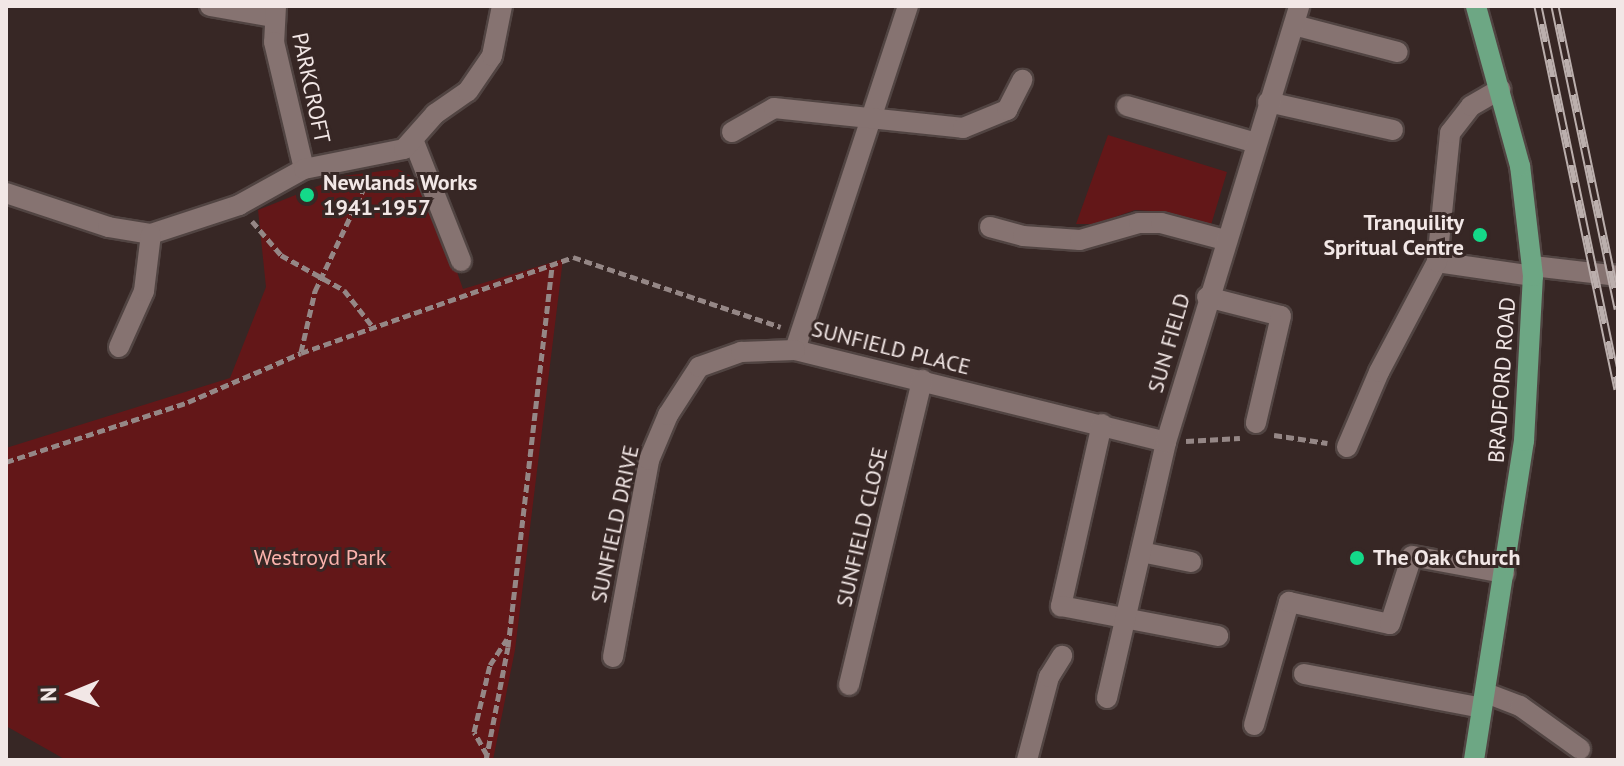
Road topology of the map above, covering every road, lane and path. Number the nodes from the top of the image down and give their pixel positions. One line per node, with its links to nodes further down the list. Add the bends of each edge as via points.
1 (210, 6): 5 (street, PARKCROFT)
2 (502, 6): 15 (street, via 492,56 468,91 435,114)
3 (908, 6): 12 (street, SUNFIELD PLACE)
4 (1476, 6): 9 (main road, BRADFORD ROAD)
5 (275, 12): 18 (street, PARKCROFT, via 274,42)
6 (1296, 16): 7 (street); 10 (street, SUN FIELD)
7 (1398, 52)
8 (1022, 80): 12 (street, via 1007,110 963,128)
9 (1501, 89): 25 (street, via 1471,106 1450,133); 27 (main road, BRADFORD ROAD, via 1530,221)
10 (1268, 102): 13 (street); 16 (street, SUN FIELD)
11 (1127, 106): 16 (street)
12 (873, 116): 14 (street, via 774,108); 32 (street, SUNFIELD PLACE)
13 (1393, 130)
14 (732, 132)
15 (414, 142): 17 (street, via 404,149); 24 (street)
16 (1256, 143): 23 (street, SUN FIELD)
17 (358, 154): 18 (street); 29 (path, via 363,190)
18 (304, 169): 20 (street)
19 (6, 193): 22 (street, via 108,227)
20 (239, 205): 22 (street); 29 (path, via 281,255)
21 (990, 227): 23 (street, via 1023,236 1080,240 1139,223 1161,223)
22 (151, 234): 33 (street, via 144,291)
23 (1225, 240): 30 (street, SUN FIELD)
24 (461, 261)
25 (1437, 262): 27 (street); 39 (street, via 1379,372)
26 (552, 264): 31 (path); 32 (path, via 573,257); 46 (path)
27 (1533, 271): 28 (street); 43 (main road, BRADFORD ROAD, via 1524,441)
28 (1618, 276)
29 (320, 279): 31 (path, via 344,290); 34 (path)
30 (1207, 297): 36 (street, via 1281,316); 38 (street, SUN FIELD)
31 (373, 327): 34 (path)
32 (798, 342): 35 (street, SUNFIELD PLACE); 48 (street, SUNFIELD DRIVE, via 741,352 699,367 668,415 649,460)
33 (119, 347)
34 (301, 353): 40 (path, via 188,402)
35 (922, 380): 37 (street, SUNFIELD PLACE); 50 (street, SUNFIELD CLOSE)
36 (1256, 423)
37 (1102, 424): 38 (street, SUNFIELD PLACE); 44 (street, via 1061,606)
38 (1166, 442): 41 (street, SUN FIELD)
39 (1347, 447)
40 (6, 462)
41 (1141, 552): 42 (street); 44 (street, SUN FIELD)
42 (1191, 562)
43 (1504, 573): 52 (main road, BRADFORD ROAD); 53 (street, via 1412,556 1390,624 1289,602)
44 (1125, 619): 45 (street); 51 (street, SUN FIELD)
45 (1218, 636)
46 (509, 637): 55 (path); 55 (path, via 490,665 474,732)
47 (1062, 656): 56 (street, via 1049,677)
48 (613, 657)
49 (1304, 674): 52 (street)
50 (849, 685)
51 (1107, 698)
52 (1484, 700): 54 (street, via 1520,706); 57 (main road, BRADFORD ROAD)
53 (1254, 725)
54 (1580, 749)
55 (487, 758)
56 (1027, 760)
57 (1474, 760)

